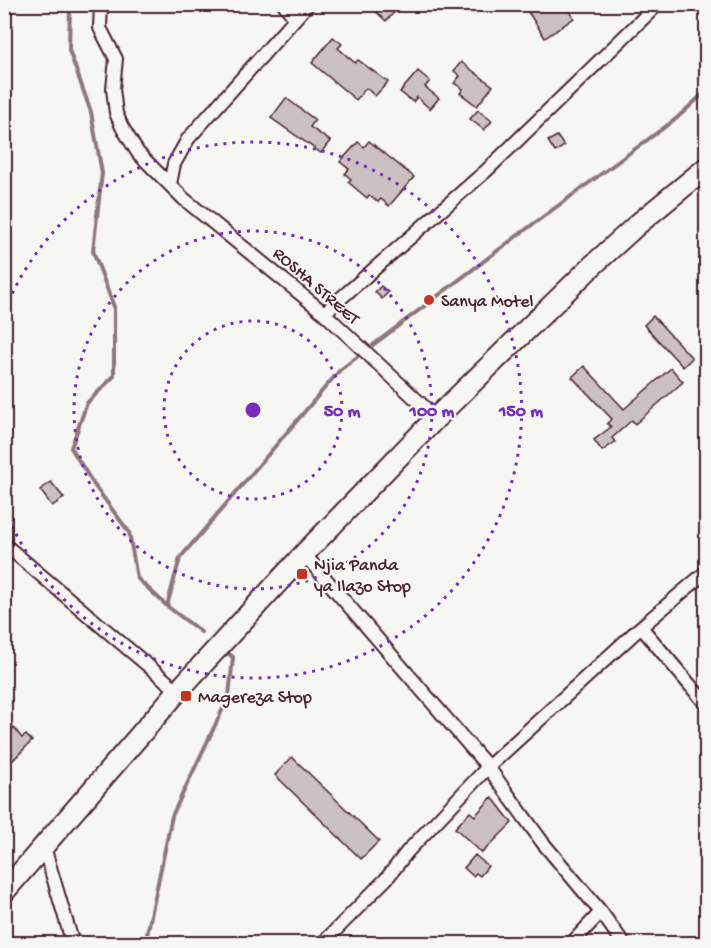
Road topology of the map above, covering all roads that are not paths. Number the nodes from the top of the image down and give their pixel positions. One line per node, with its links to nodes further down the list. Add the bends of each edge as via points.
1 (101, 4): 7 (street, ROSHA STREET, via 100,28 116,59 118,120 138,153)
2 (284, 4): 5 (street)
3 (308, 4): 5 (street)
4 (658, 4): 8 (street, via 487,171)
5 (295, 18): 7 (street, via 188,139 174,164)
6 (706, 168): 9 (highway, via 592,266)
7 (170, 184): 8 (street, ROSHA STREET)
8 (324, 313): 9 (street, ROSHA STREET)
9 (436, 418): 11 (highway)
10 (4, 544): 14 (street)
11 (304, 554): 14 (highway); 16 (street)
12 (706, 572): 13 (street)
13 (641, 627): 15 (street); 16 (street)
14 (178, 691): 17 (highway)
15 (706, 704)
16 (488, 767): 19 (street, via 543,843); 21 (street)
17 (44, 847): 18 (highway); 20 (street)
18 (4, 892)
19 (601, 912): 22 (street); 23 (street)
20 (73, 944)
21 (322, 944)
22 (571, 944)
23 (624, 944)

